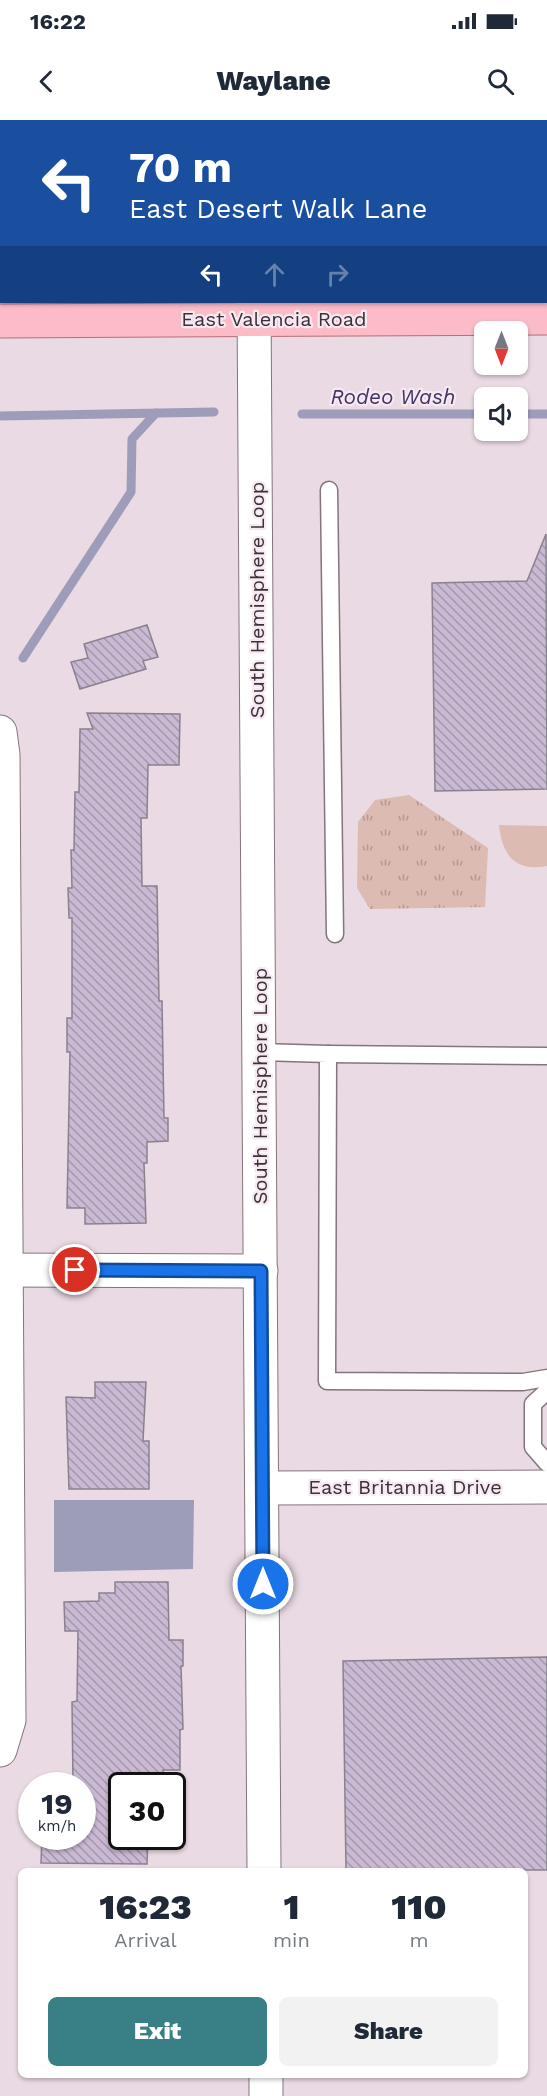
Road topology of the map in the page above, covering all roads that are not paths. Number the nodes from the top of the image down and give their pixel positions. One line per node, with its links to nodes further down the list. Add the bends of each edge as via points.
1 (255, 310): 2 (main road, East Valencia Road); 3 (main road, East Valencia Road); 7 (street, South Hemisphere Loop)
2 (547, 318)
3 (0, 321)
4 (329, 490): 6 (lane)
5 (0, 732): 10 (street)
6 (335, 934)
7 (260, 1052): 8 (lane); 11 (street, South Hemisphere Loop)
8 (328, 1054): 9 (lane); 12 (lane, via 327,1381 523,1382)
9 (547, 1056)
10 (3, 1270): 11 (street); 16 (street, via 9,1720)
11 (261, 1271): 15 (street, South Hemisphere Loop)
12 (545, 1386): 13 (lane, via 533,1404 533,1447)
13 (547, 1462)
14 (547, 1487): 15 (street, East Britannia Drive)
15 (262, 1488): 17 (street, South Hemisphere Loop)
16 (0, 1750)
17 (264, 1868)
18 (266, 2078): 19 (street)
19 (266, 2096)

